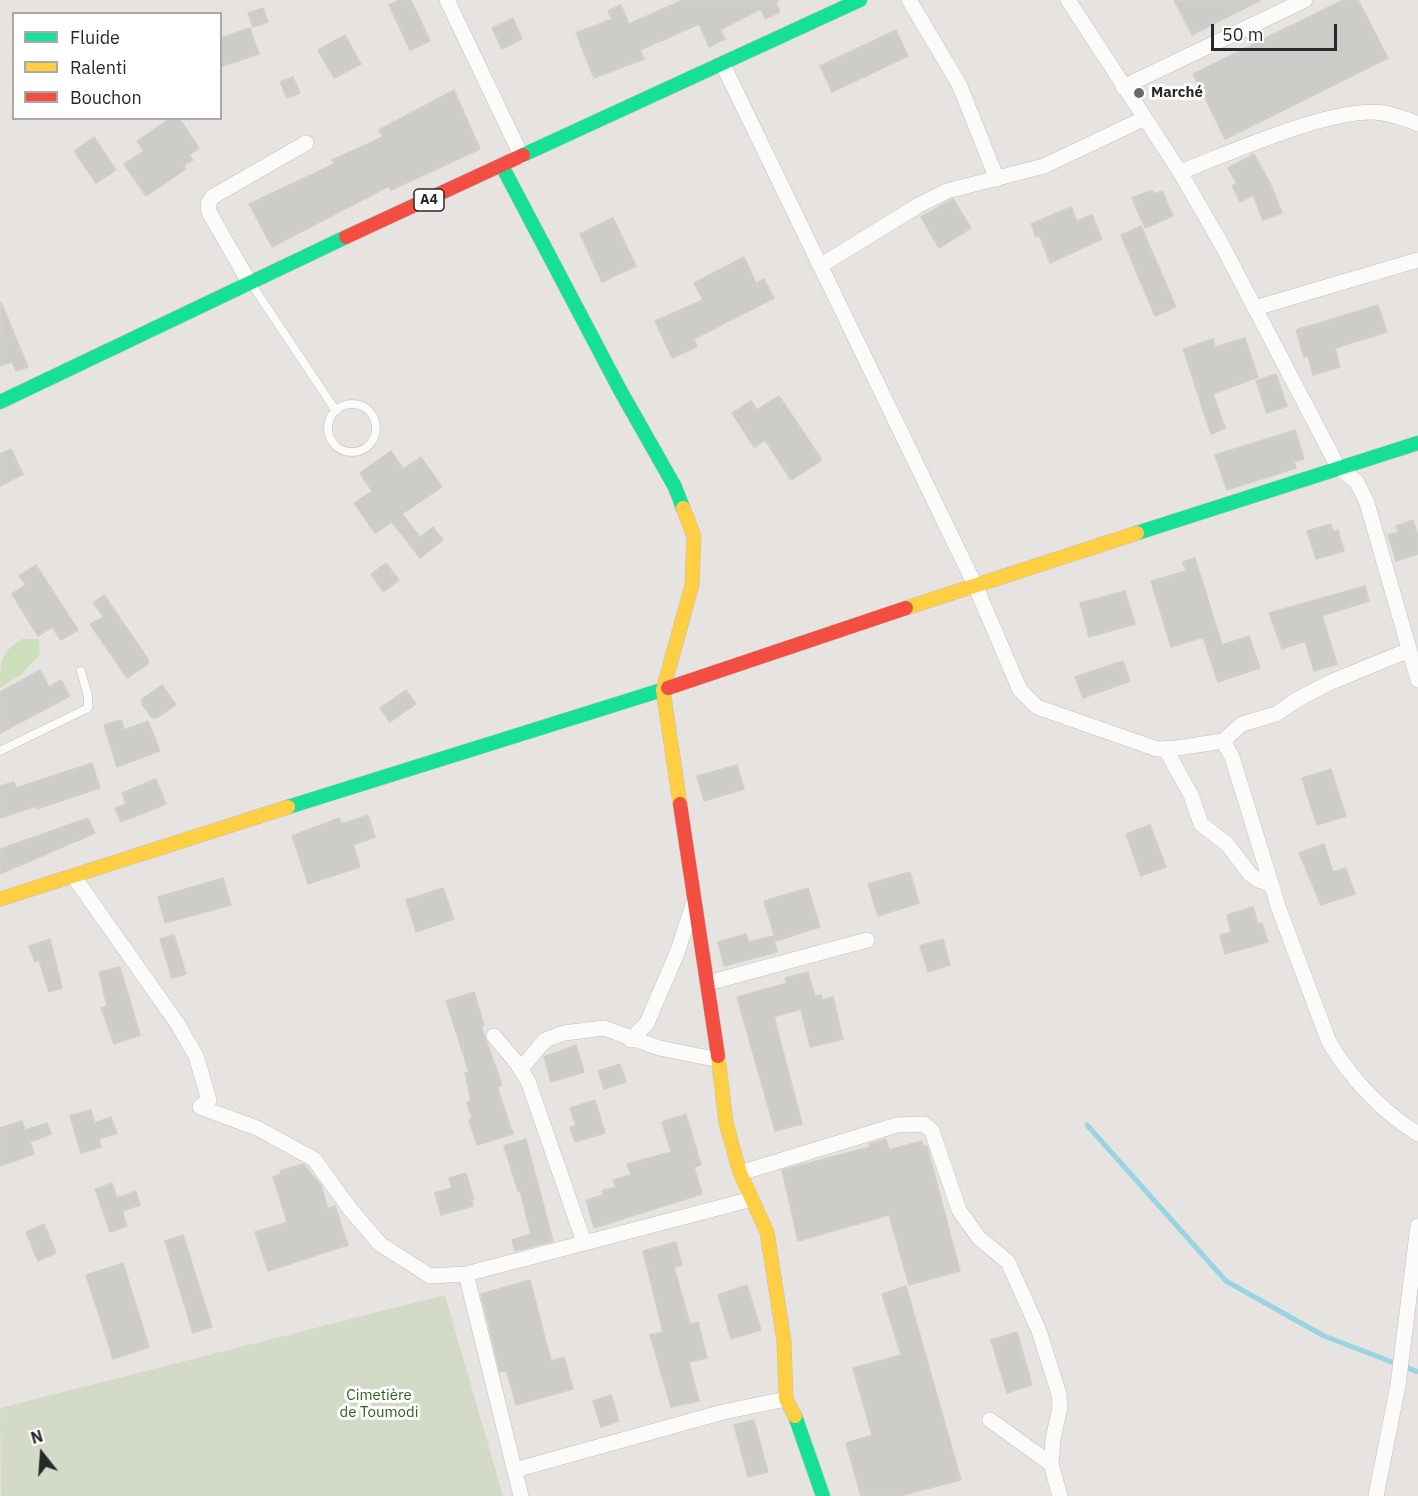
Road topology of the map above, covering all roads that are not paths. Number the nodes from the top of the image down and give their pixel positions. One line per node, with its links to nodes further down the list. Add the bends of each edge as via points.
1 (447, 0): 11 (street)
2 (860, 0): 6 (street, A4)
3 (909, 0): 14 (street, via 959,84)
4 (1068, 0): 7 (street)
5 (1305, 0): 7 (street)
6 (723, 65): 11 (street, A4); 16 (street)
7 (1123, 87): 8 (street)
8 (1143, 119): 13 (street); 14 (street, via 1044,166)
9 (1418, 124): 13 (street, via 1382,113 1356,113 1315,123)
10 (306, 144): 17 (street, via 212,197 207,204)
11 (522, 157): 12 (street, A4)
12 (502, 166): 17 (street, A4); 27 (street, via 675,487 694,537 692,585)
13 (1180, 172): 18 (street)
14 (997, 179): 16 (street, via 947,191)
15 (1418, 260): 18 (street)
16 (820, 266): 23 (street)
17 (249, 282): 19 (street, A4); 20 (lane)
18 (1255, 308): 22 (street)
19 (0, 402)
20 (336, 411): 20 (lane, via 329,426 338,447 354,452 369,445 376,430 367,409 351,404)
21 (1418, 443): 22 (street)
22 (1338, 467): 23 (street); 24 (street, via 1357,482 1366,503)
23 (975, 585): 27 (street); 29 (street, via 1020,690 1030,702)
24 (1408, 650): 26 (street); 28 (street, via 1331,682 1276,714 1242,724)
25 (81, 671): 30 (lane, via 88,708)
26 (1418, 680)
27 (663, 690): 31 (street, via 269,812); 34 (street)
28 (1223, 741): 29 (street); 32 (street, via 1232,757)
29 (1166, 750): 32 (street, via 1191,795 1201,824 1227,844 1258,880)
30 (0, 751)
31 (74, 878): 33 (street); 46 (street, via 196,1056 208,1100 200,1107 257,1128 314,1159 381,1244 430,1276)
32 (1271, 884): 41 (street, via 1329,1042 1369,1094)
33 (0, 899)
34 (694, 902): 36 (street); 38 (street, via 647,1023)
35 (867, 940): 36 (street)
36 (708, 983): 39 (street)
37 (494, 1036): 40 (street)
38 (631, 1040): 39 (street); 40 (street, via 608,1028 564,1033 545,1040)
39 (719, 1060): 42 (street, via 726,1123)
40 (521, 1069): 45 (street)
41 (1418, 1134)
42 (740, 1173): 43 (street); 49 (street, via 897,1125 924,1124 932,1131 959,1210 978,1238 1008,1262 1039,1331 1059,1394)
43 (752, 1199): 45 (street); 47 (street, via 767,1232 784,1341)
44 (1418, 1226): 54 (street, via 1398,1385)
45 (584, 1242): 46 (street)
46 (466, 1274): 50 (street)
47 (786, 1399): 50 (street, via 723,1412); 52 (street)
48 (990, 1420): 49 (street)
49 (1051, 1464): 53 (street)
50 (515, 1470): 51 (street)
51 (521, 1496)
52 (823, 1496)
53 (1060, 1496)
54 (1376, 1496)

